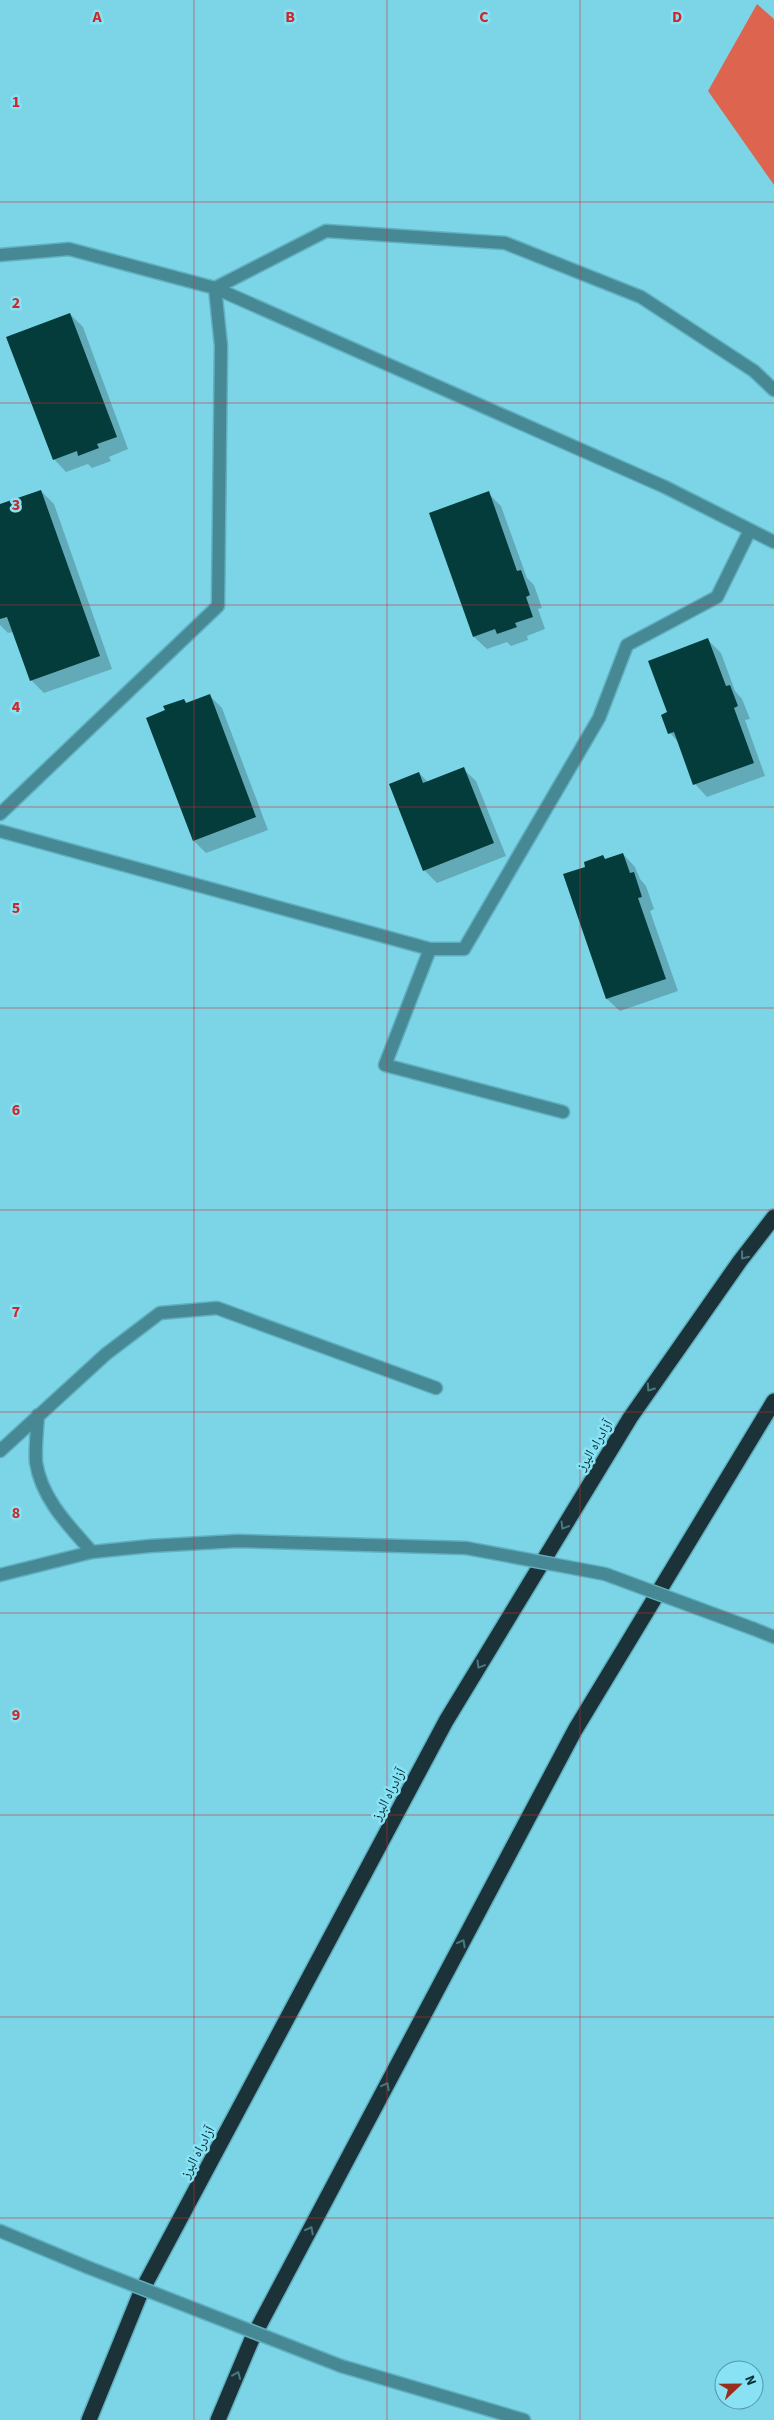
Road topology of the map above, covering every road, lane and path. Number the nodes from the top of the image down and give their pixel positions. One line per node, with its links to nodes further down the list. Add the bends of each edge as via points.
1 (0, 255): 2 (street, via 69,249)
2 (215, 288): 3 (street, via 326,231 505,243 641,296 754,371); 4 (street, via 666,487); 6 (street, via 221,346 218,606)
3 (774, 390)
4 (750, 530): 5 (street); 8 (street, via 717,597 627,644 599,718 464,950)
5 (774, 542)
6 (0, 814)
7 (0, 831): 8 (street)
8 (430, 949): 9 (street, via 385,1065)
9 (563, 1112)
10 (774, 1217): 19 (highway, آزادراه البرز, one-way to 19, via 630,1418 446,1721 141,2292)
11 (436, 1388): 13 (street, via 217,1308 160,1313 106,1354)
12 (774, 1402): 20 (highway, one-way to 12, via 252,2339 575,1730)
13 (38, 1415): 14 (street); 15 (street, via 36,1462 45,1491 61,1517)
14 (0, 1451)
15 (92, 1552): 16 (street); 17 (street, bridge, via 238,1541 466,1548 605,1574)
16 (0, 1575)
17 (774, 1637)
18 (0, 2231): 21 (street, bridge, via 341,2366)
19 (89, 2420)
20 (218, 2420)
21 (524, 2420)

